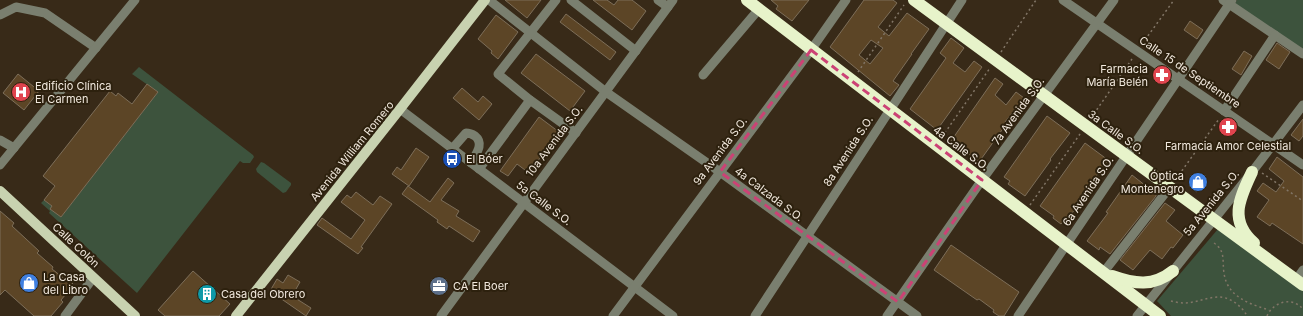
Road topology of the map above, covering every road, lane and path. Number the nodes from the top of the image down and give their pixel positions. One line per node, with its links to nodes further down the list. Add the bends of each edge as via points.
1 (135, 0): 24 (street)
2 (485, 0): 37 (main road, Avenida William Romero)
3 (489, 0): 22 (street, 4a Calzada S.O.)
4 (556, 0): 22 (street)
5 (571, 0): 26 (street)
6 (658, 0): 17 (street)
7 (747, 0): 18 (highway, 4a Calle S.O.)
8 (846, 0): 25 (street, 9a Avenida S.O.)
9 (907, 0): 32 (path)
10 (914, 0): 20 (highway, 3a Calle S.O.)
11 (962, 0): 20 (street, 8a Avenida S.O.)
12 (1036, 0): 29 (path)
13 (1063, 0): 21 (street, Calle 15 de Septiembre)
14 (1114, 0): 21 (street, 7a Avenida S.O.)
15 (1174, 0): 27 (path)
16 (1228, 1): 23 (street); 31 (street, 6a Avenida S.O.)
17 (670, 4): 26 (street, 10a Avenida S.O.)
18 (759, 9): 25 (highway, 4a Calle S.O.); 30 (street)
19 (0, 15): 24 (street, via 16,8 45,13)
20 (946, 23): 29 (highway, 3a Calle S.O.); 38 (street, 8a Avenida S.O.)
21 (1097, 23): 27 (street, Calle 15 de Septiembre); 34 (street, 7a Avenida S.O.)
22 (531, 32): 33 (street, 4a Calzada S.O.); 35 (street, via 498,74)
23 (1275, 35): 28 (street); 39 (street)
24 (96, 48): 45 (street)
25 (812, 50): 32 (highway, 4a Calle S.O.); 53 (street, 9a Avenida S.O.)
26 (636, 51): 33 (street, 10a Avenida S.O.)
27 (1137, 51): 31 (street, Calle 15 de Septiembre); 40 (path)
28 (1303, 54)
29 (996, 60): 34 (highway, 3a Calle S.O.); 44 (path)
30 (703, 75)
31 (1178, 79): 39 (street, Calle 15 de Septiembre); 47 (street, 6a Avenida S.O.)
32 (852, 80): 38 (highway, 4a Calle S.O.)
33 (606, 92): 41 (street, 10a Avenida S.O.); 53 (street, 4a Calzada S.O.)
34 (1045, 95): 40 (highway, 3a Calle S.O.); 54 (street, 7a Avenida S.O.)
35 (530, 100): 41 (street); 51 (street)
36 (1303, 105): 43 (street, 5a Avenida S.O.)
37 (400, 109): 46 (street, 5a Calle S.O.); 77 (main road, Avenida William Romero)
38 (890, 109): 44 (highway, 4a Calle S.O.); 61 (street, 8a Avenida S.O.)
39 (1224, 111): 43 (street, Calle 15 de Septiembre); 55 (path)
40 (1086, 125): 47 (highway, 3a Calle S.O.); 59 (path)
41 (576, 132): 58 (street, 10a Avenida S.O.)
42 (0, 140): 45 (street)
43 (1273, 144): 50 (street, Calle 15 de Septiembre); 52 (street, 5a Avenida S.O.)
44 (937, 145): 54 (highway, 4a Calle S.O.)
45 (14, 148): 49 (street)
46 (452, 149): 48 (street, 5a Calle S.O.); 48 (street, via 466,133 474,135 480,144)
47 (1127, 156): 55 (highway, 3a Calle S.O.); 63 (street, 6a Avenida S.O.)
48 (471, 163): 51 (street, 5a Calle S.O.)
49 (0, 165)
50 (1303, 165)
51 (479, 169): 58 (street, 5a Calle S.O.)
52 (1253, 170): 57 (path); 60 (street, 5a Avenida S.O.); 65 (highway, via 1240,201 1239,222 1252,242 1272,257)
53 (720, 172): 61 (street, 4a Calzada S.O.); 69 (street, 9a Avenida S.O.)
54 (982, 180): 59 (highway, 4a Calle S.O.); 71 (street, 7a Avenida S.O.)
55 (1170, 187): 60 (highway, 3a Calle S.O.); 66 (street)
56 (0, 191): 67 (main road, Calle Colón)
57 (1303, 201)
58 (523, 202): 69 (street, 5a Calle S.O.); 78 (street, 10a Avenida S.O.)
59 (1025, 213): 63 (highway, 4a Calle S.O.)
60 (1213, 219): 64 (street, 5a Avenida S.O.); 65 (highway, 3a Calle S.O.)
61 (807, 236): 71 (street, 4a Calzada S.O.); 81 (street, 8a Avenida S.O.)
62 (1214, 242): 74 (path, via 1222,251 1226,281 1235,294 1246,303)
63 (1067, 245): 66 (highway, 4a Calle S.O.); 84 (street, 6a Avenida S.O.)
64 (1173, 271): 66 (highway, via 1161,279 1146,282 1127,281); 72 (street, 5a Avenida S.O.)
65 (1285, 272): 68 (highway, 3a Calle S.O.)
66 (1103, 273): 72 (highway, 4a Calle S.O.)
67 (93, 278): 75 (street); 76 (main road, Calle Colón)
68 (1301, 278)
69 (635, 287): 79 (street, 9a Avenida S.O.); 80 (street, 5a Calle S.O.)
70 (1171, 301): 87 (path, via 1195,302 1219,297 1237,304)
71 (898, 302): 82 (street, 7a Avenida S.O.); 83 (street, 4a Calzada S.O.)
72 (1145, 305): 85 (street, 5a Avenida S.O.); 86 (highway, 4a Calle S.O.)
73 (1303, 309): 74 (path, via 1296,303 1284,301)
74 (1269, 310): 88 (path)
75 (65, 316)
76 (135, 316)
77 (236, 316)
78 (441, 316)
79 (613, 316)
80 (673, 316)
81 (755, 316)
82 (887, 316)
83 (916, 316)
84 (1018, 316)
85 (1137, 316)
86 (1160, 316)
87 (1247, 316)
88 (1267, 316)

